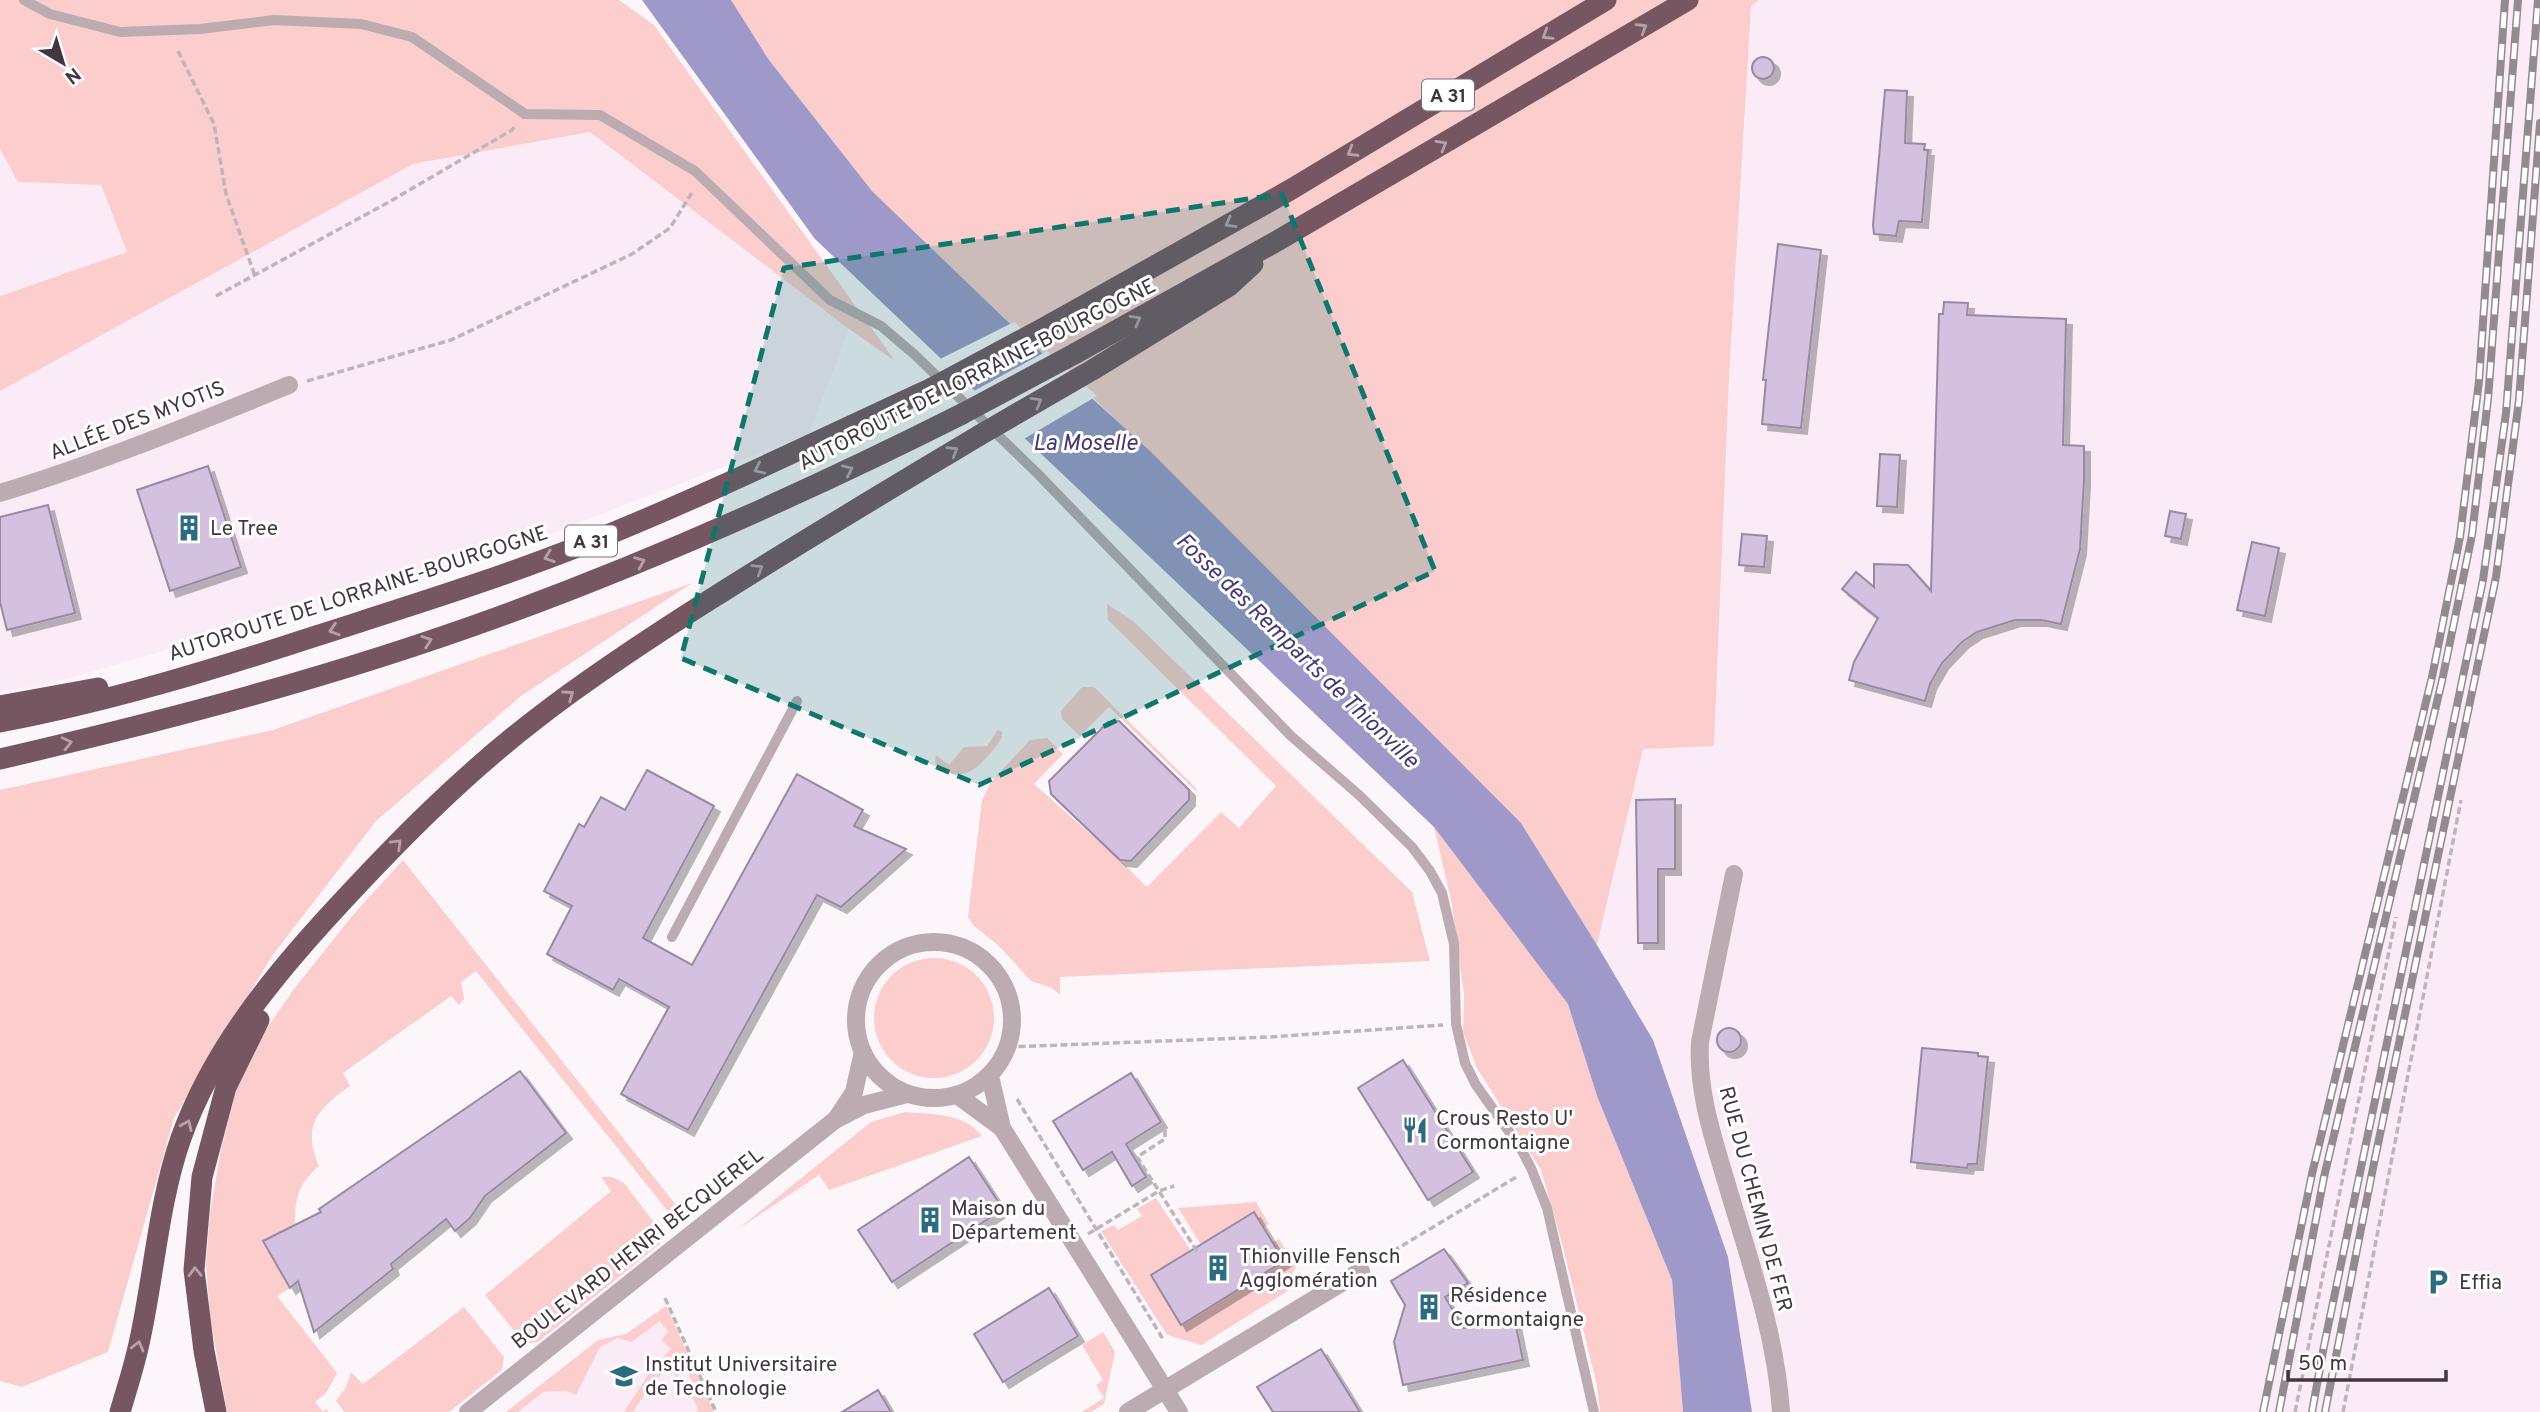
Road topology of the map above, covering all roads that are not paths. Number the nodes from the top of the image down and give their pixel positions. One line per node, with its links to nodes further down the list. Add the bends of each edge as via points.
1 (24, 0): 28 (lane, via 51,14 120,32 274,20 361,24 412,37 525,114 600,114 702,178 830,300 881,326 915,355 1037,473 1291,736 1412,847 1430,871 1441,893 1454,944 1456,1024 1465,1063 1520,1147 1547,1208)
2 (1606, 0): 7 (highway, AUTOROUTE DE LORRAINE-BOURGOGNE / A 31, one-way to 7, bridge, via 1290,190 932,388 586,543 469,587)
3 (1688, 0): 4 (highway, AUTOROUTE DE LORRAINE-BOURGOGNE / A 31, one-way to 3)
4 (1277, 241): 11 (highway, AUTOROUTE DE LORRAINE-BOURGOGNE / A 31, one-way to 4, bridge, via 292,684 498,617 643,561 768,508 962,414); 13 (highway, one-way to 4, bridge, via 458,784 536,719 644,642 1230,286)
5 (289, 386): 6 (street, ALLÉE DES MYOTIS, via 63,474)
6 (0, 493)
7 (238, 662): 9 (highway); 10 (highway, AUTOROUTE DE LORRAINE-BOURGOGNE / A 31, via 67,709)
8 (797, 701): 14 (lane)
9 (0, 706)
10 (0, 722)
11 (0, 759)
12 (1734, 874): 29 (street, RUE DU CHEMIN DE FER, via 1698,1067 1707,1119 1766,1318)
13 (350, 893): 23 (highway, one-way to 13, via 140,1343 180,1139 208,1077 252,1005); 24 (highway, one-way to 13, via 194,1270 202,1177 215,1126 226,1087 263,1013)
14 (672, 937)
15 (863, 1052): 16 (street, via 856,1021 868,976 904,947 926,941 950,942 991,964 1005,983 1012,1006 1008,1047); 17 (street, via 886,1082); 19 (street, BOULEVARD HENRI BECQUEREL, via 854,1092)
16 (990, 1076): 18 (street); 20 (street)
17 (907, 1094): 18 (street); 19 (street, BOULEVARD HENRI BECQUEREL, via 864,1105)
18 (957, 1095): 20 (street)
19 (835, 1121): 25 (street, BOULEVARD HENRI BECQUEREL)
20 (1002, 1128): 22 (street)
21 (1361, 1271): 22 (street)
22 (1165, 1390): 26 (street); 27 (street)
23 (120, 1412)
24 (216, 1412)
25 (467, 1412)
26 (1128, 1412)
27 (1179, 1412)
28 (1594, 1412)
29 (1781, 1412)

